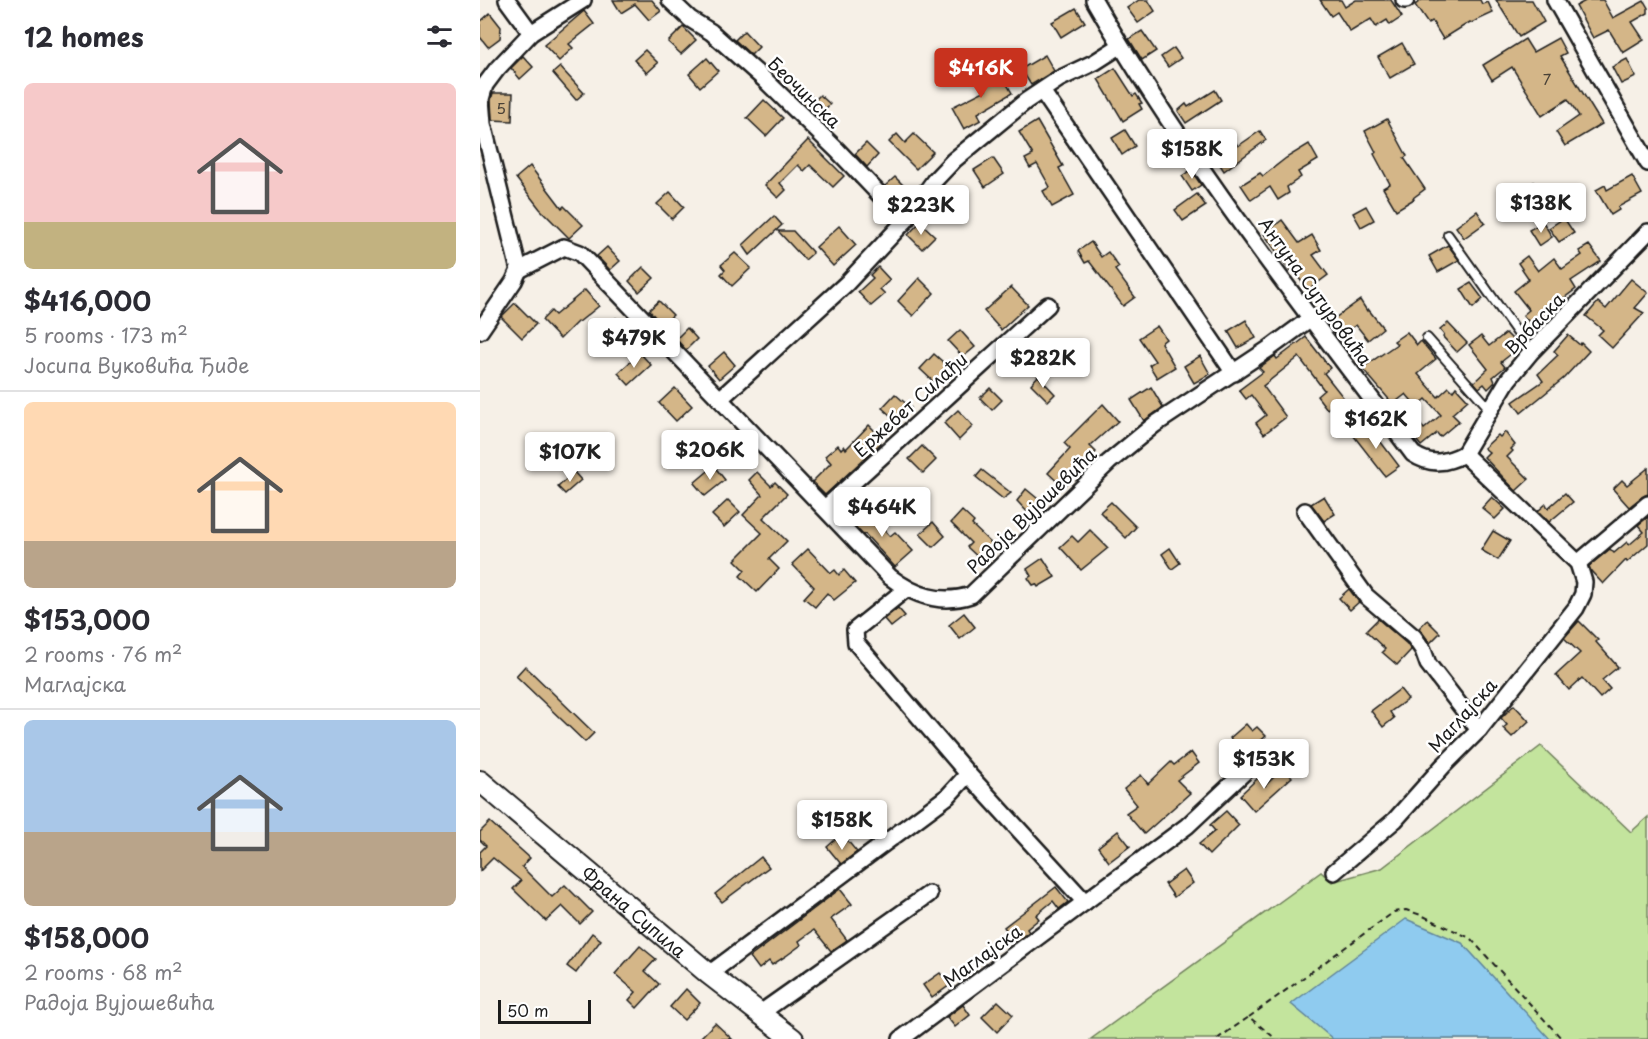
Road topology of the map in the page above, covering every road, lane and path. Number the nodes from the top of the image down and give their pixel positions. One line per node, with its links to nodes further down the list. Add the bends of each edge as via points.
1 (507, 0): 6 (street)
2 (583, 0): 6 (street)
3 (670, 0): 10 (street, Беочинска, via 765,80)
4 (1094, 0): 7 (street, Антуна Сутуровића)
5 (1555, 0): 9 (street)
6 (531, 33): 13 (street, via 497,69 485,85 481,99 489,152)
7 (1120, 46): 8 (street); 15 (street, Антуна Сутуровића, via 1201,167)
8 (1041, 91): 10 (street, via 954,160); 19 (street)
9 (1648, 163)
10 (905, 221): 20 (street, via 847,283)
11 (1648, 232): 18 (street, Врбаска)
12 (1448, 235): 18 (lane)
13 (519, 270): 16 (street); 20 (street, via 564,247 580,254)
14 (1048, 305): 24 (street, Ержебет Силађи)
15 (1311, 318): 19 (street, Радоја Вујошевића); 22 (street, Антуна Сутуровића, via 1413,454 1423,461 1443,463)
16 (480, 331)
17 (1427, 338): 21 (lane)
18 (1531, 352): 21 (street, Врбаска, via 1508,380)
19 (1233, 373): 27 (street, Радоја Вујошевића, via 1154,424 1109,462 971,595 954,600 935,599)
20 (720, 399): 24 (street)
21 (1491, 410): 22 (street, Врбаска)
22 (1464, 453): 26 (street)
23 (1648, 504): 26 (street)
24 (825, 508): 27 (street)
25 (1305, 511): 28 (street, via 1366,596 1424,650 1428,664)
26 (1578, 563): 28 (street, Маглајска, via 1584,582 1576,608)
27 (906, 590): 30 (street, via 855,630 856,643)
28 (1479, 730): 32 (street, Маглајска, via 1395,820)
29 (1268, 750): 34 (street, Маглајска, via 1187,826)
30 (968, 774): 34 (street); 35 (street, via 948,796)
31 (480, 781): 35 (street, Франа Супила)
32 (1334, 872)
33 (929, 894): 36 (street)
34 (1085, 902): 39 (street, Маглајска)
35 (709, 974): 36 (street, Франа Супила)
36 (759, 1014): 38 (street, Франа Супила)
37 (1249, 1017): 40 (path); 41 (path); 42 (path, via 1394,912 1406,910 1470,938)
38 (793, 1039)
39 (901, 1039)
40 (1217, 1039)
41 (1276, 1039)
42 (1562, 1039)

